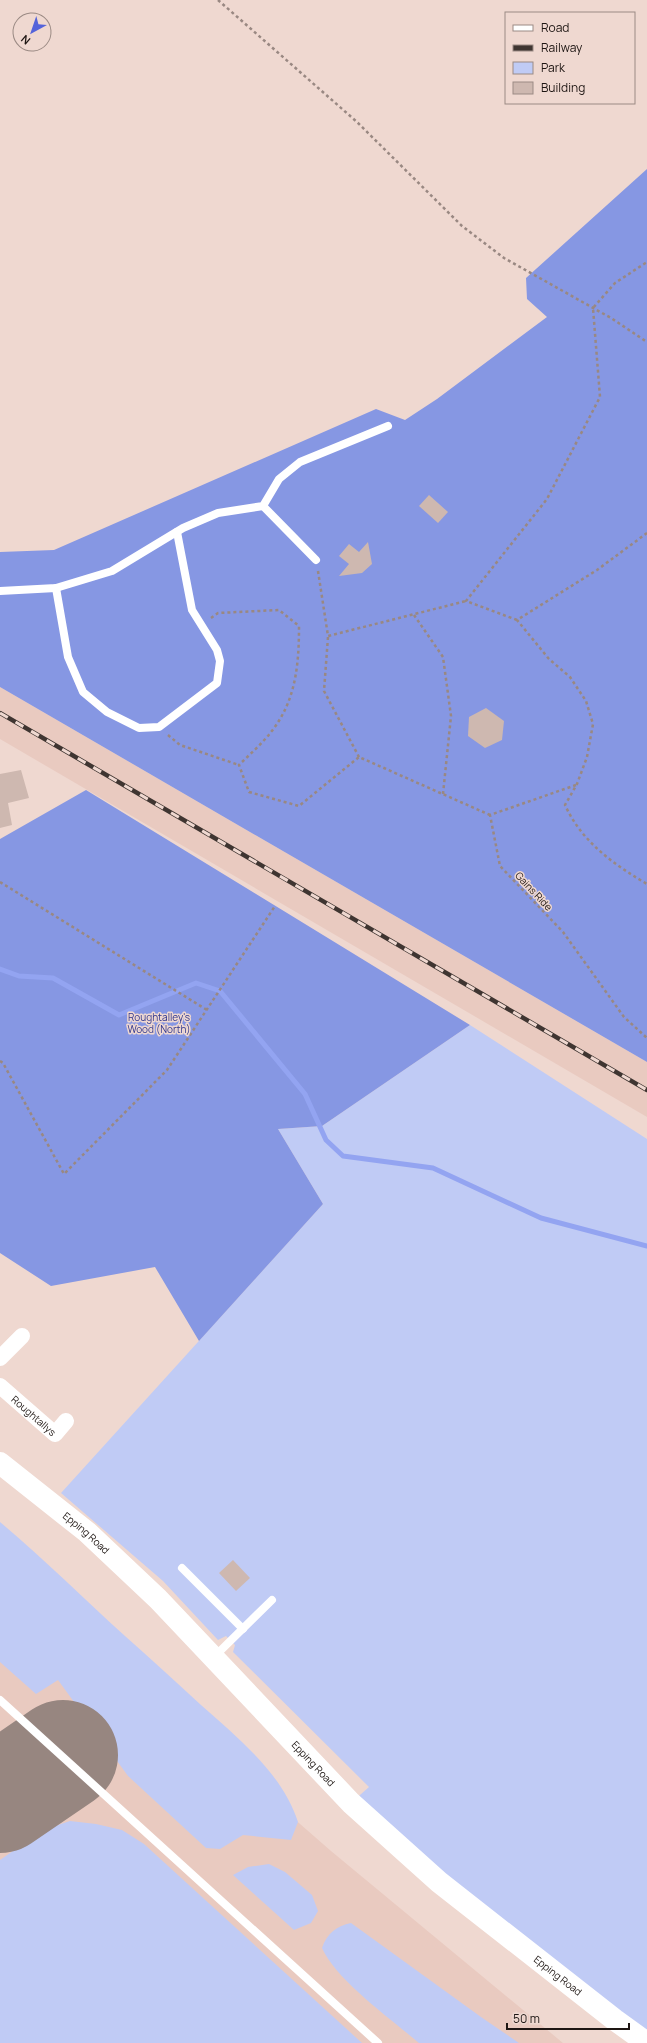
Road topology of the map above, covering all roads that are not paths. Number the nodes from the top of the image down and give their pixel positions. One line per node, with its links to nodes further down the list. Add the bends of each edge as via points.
1 (388, 426): 2 (lane, via 300,462 280,479)
2 (263, 506): 3 (lane, via 218,513); 4 (lane)
3 (177, 532): 5 (lane, via 112,571); 5 (lane, via 192,610 217,650 220,661 218,683 159,728 139,728 107,712 83,692 68,657)
4 (316, 560)
5 (56, 588): 6 (lane)
6 (0, 592)
7 (22, 1336): 8 (street)
8 (0, 1358)
9 (0, 1386): 10 (street, Roughtallys, via 55,1434)
10 (66, 1421)
11 (0, 1463): 15 (main road, Epping Road, via 87,1532 158,1599)
12 (182, 1568): 14 (lane)
13 (272, 1600): 14 (lane)
14 (243, 1629): 15 (lane)
15 (213, 1657): 18 (main road, Epping Road, via 351,1803 427,1871 614,2020)
16 (0, 1700): 17 (lane)
17 (378, 2043)
18 (647, 2043)

